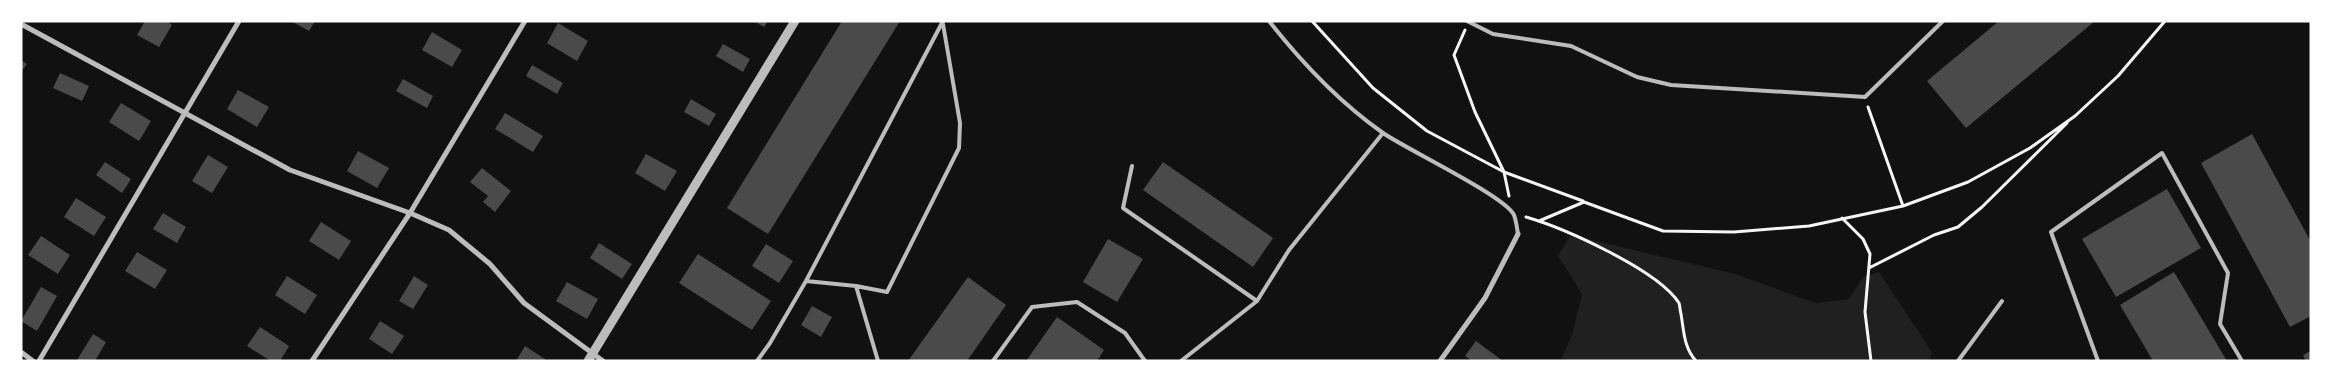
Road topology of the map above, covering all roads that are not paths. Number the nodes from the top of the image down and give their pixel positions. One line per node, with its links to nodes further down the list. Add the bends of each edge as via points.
1 (240, 21): 9 (street)
2 (525, 21): 12 (street)
3 (795, 21): 19 (street)
4 (1269, 21): 10 (lane, via 1312,72)
5 (1943, 21): 7 (lane, via 1865,97 1671,85 1637,77 1571,46 1493,34)
6 (943, 22): 14 (lane); 15 (lane, via 960,123 959,148 886,292)
7 (1468, 22)
8 (21, 24): 9 (street)
9 (186, 112): 12 (street, via 290,170); 21 (street)
10 (1383, 133): 13 (lane, via 1497,199 1514,214); 16 (lane, via 1289,250)
11 (1132, 166): 16 (lane, via 1123,208)
12 (410, 213): 19 (street, via 449,230 490,264 524,303); 22 (street)
13 (1518, 234): 29 (street, via 1485,298)
14 (806, 281): 15 (lane); 24 (lane)
15 (856, 286): 25 (lane)
16 (1256, 301): 28 (lane)
17 (2002, 301): 30 (lane)
18 (21, 352): 20 (street)
19 (590, 358): 23 (street)
20 (33, 361)
21 (39, 361)
22 (312, 361)
23 (603, 361)
24 (757, 361)
25 (878, 361)
26 (993, 361): 27 (lane, via 1032,307 1077,302 1125,333)
27 (1145, 361)
28 (1181, 361)
29 (1440, 361)
30 (1958, 361)
31 (2098, 361): 32 (lane, via 2051,232 2162,153 2228,273 2220,324)
32 (2242, 361)

